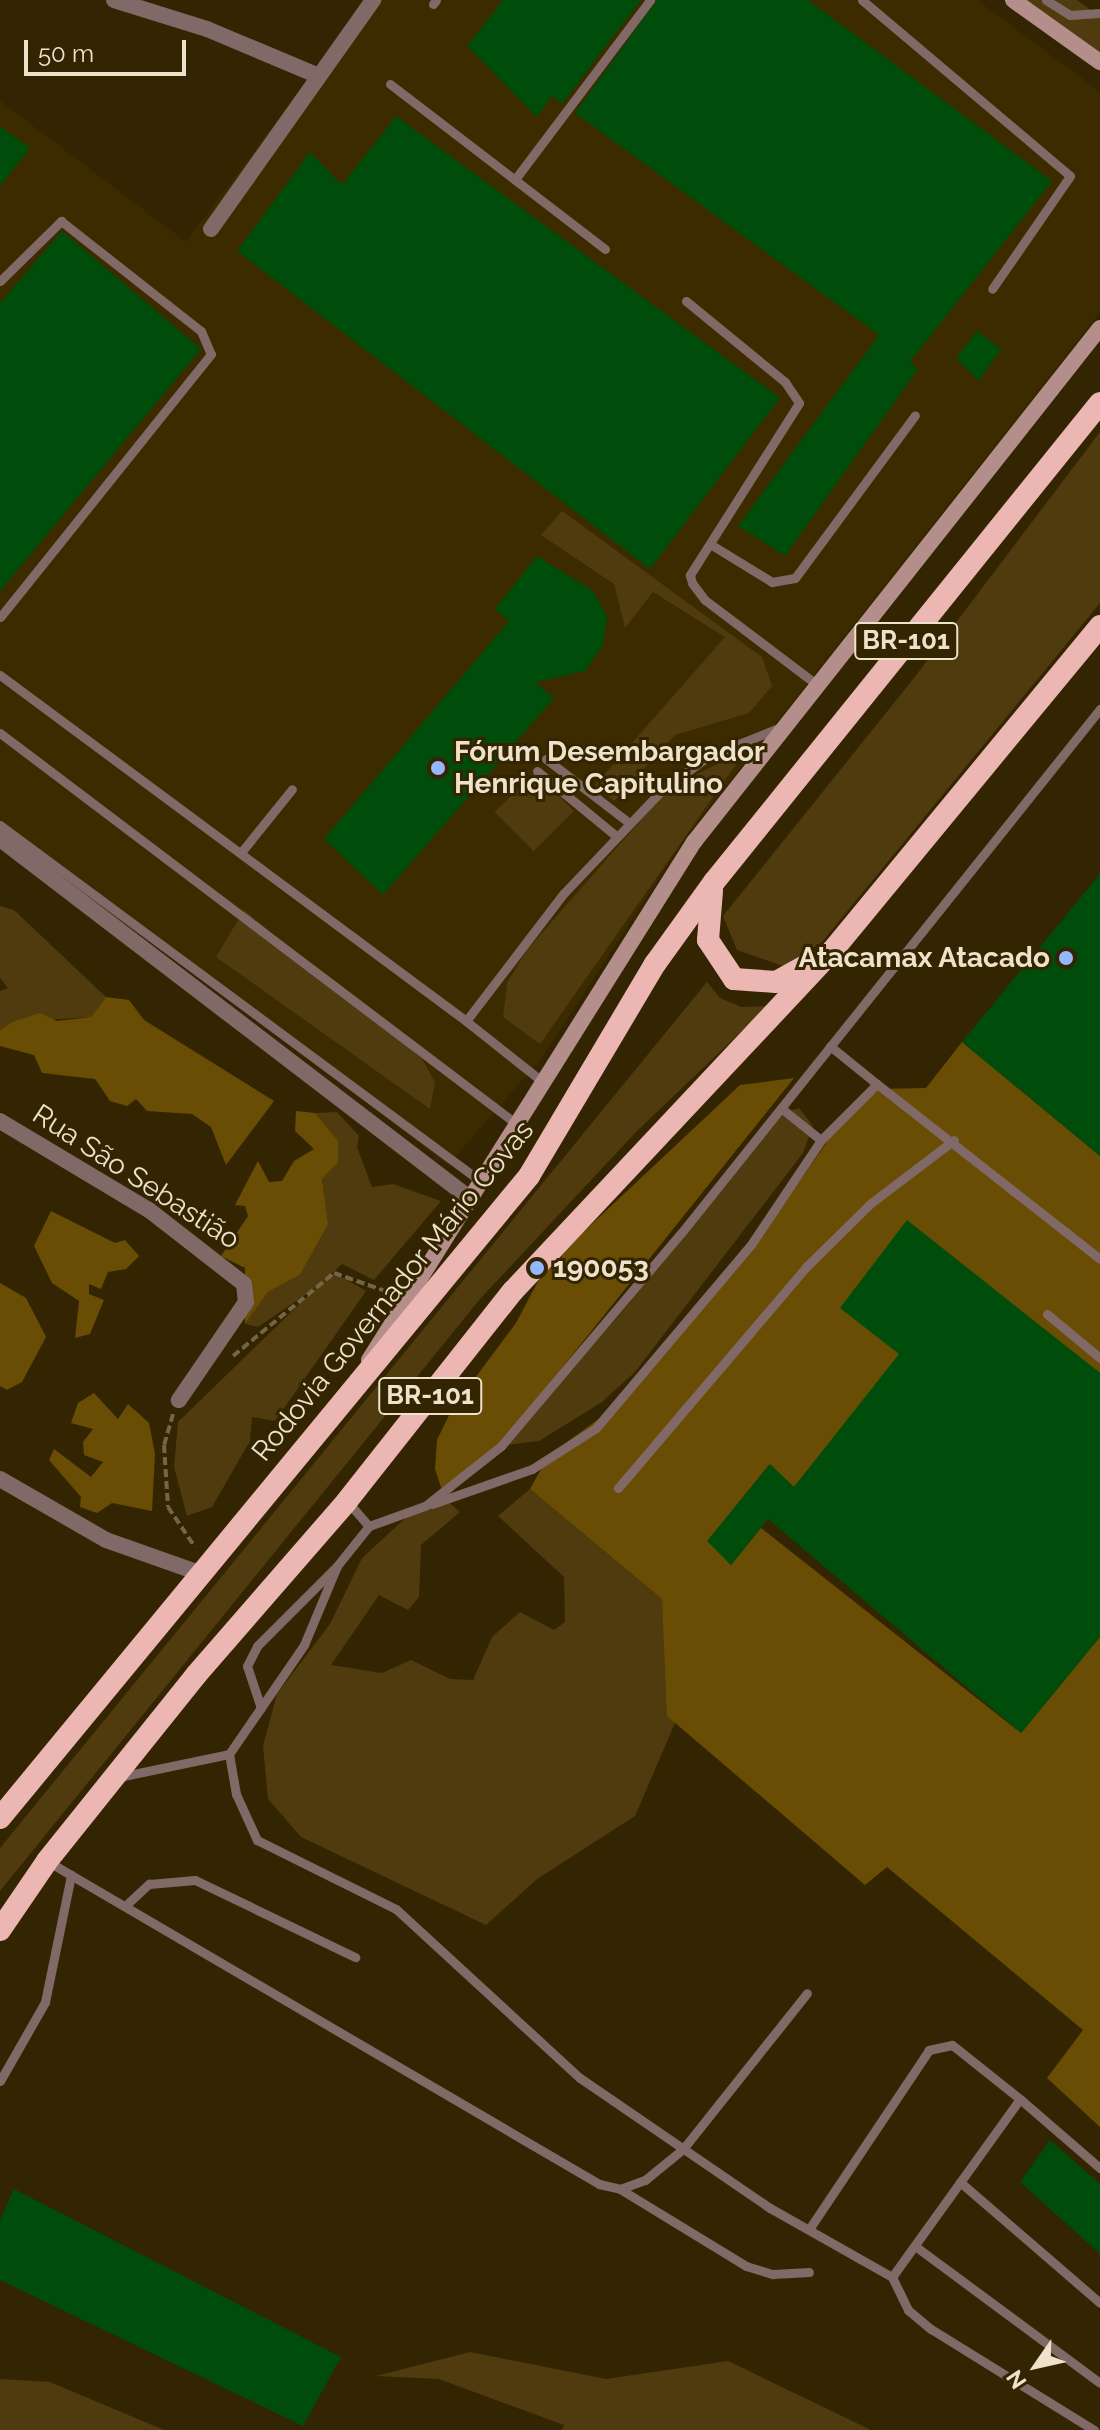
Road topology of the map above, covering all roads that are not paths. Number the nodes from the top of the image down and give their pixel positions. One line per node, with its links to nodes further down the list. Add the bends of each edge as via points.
1 (114, 0): 9 (street, via 207,29)
2 (373, 0): 9 (street)
3 (650, 0): 11 (lane)
4 (862, 0): 15 (lane, via 1070,176)
5 (1013, 0): 8 (main road)
6 (1046, 0): 7 (lane, via 1070,15)
7 (1100, 13)
8 (1100, 62)
9 (319, 76): 12 (street)
10 (390, 84): 11 (lane)
11 (516, 178): 13 (lane)
12 (211, 229)
13 (605, 249)
14 (0, 281): 21 (lane, via 61,221 201,331 211,354)
15 (992, 289)
16 (686, 301): 20 (lane, via 785,382 799,403)
17 (1100, 328): 24 (main road)
18 (1100, 403): 38 (highway, Rodovia Governador Mário Covas / BR-101)
19 (915, 415): 20 (lane, via 795,578 772,582)
20 (710, 544): 24 (lane, via 690,575 697,594)
21 (0, 617)
22 (1100, 626): 39 (highway, BR-101)
23 (0, 675): 37 (lane)
24 (816, 684): 26 (main road)
25 (1100, 709): 41 (lane)
26 (781, 727): 33 (lane, via 692,765); 42 (main road, via 659,894)
27 (0, 733): 46 (lane)
28 (546, 759): 31 (lane)
29 (537, 771): 32 (lane)
30 (292, 789): 37 (lane)
31 (591, 794): 32 (lane); 33 (lane)
32 (580, 807): 35 (lane)
33 (628, 822): 35 (lane)
34 (0, 825): 49 (lane)
35 (616, 836): 40 (lane)
36 (0, 839): 50 (street)
37 (243, 850): 40 (lane)
38 (714, 882): 39 (highway, via 708,940 734,979 776,982); 54 (highway, Rodovia Governador Mário Covas / BR-101, via 655,964 529,1176)
39 (833, 950): 58 (highway, BR-101, via 513,1291)
40 (466, 1021): 42 (lane)
41 (830, 1046): 43 (lane); 44 (lane)
42 (543, 1082): 46 (main road)
43 (877, 1084): 47 (lane); 48 (lane)
44 (781, 1108): 47 (lane); 59 (lane, via 501,1446)
45 (0, 1121): 55 (street, Rua São Sebastião, via 149,1210 244,1284 246,1302)
46 (518, 1125): 49 (main road)
47 (821, 1140): 59 (lane, via 750,1246 596,1428 532,1469)
48 (954, 1140): 51 (lane); 57 (lane, via 871,1203 806,1267)
49 (483, 1183): 50 (main road)
50 (472, 1200): 54 (main road)
51 (1100, 1259)
52 (1047, 1314): 53 (lane)
53 (1100, 1358)
54 (354, 1390): 62 (highway, Rodovia Governador Mário Covas / BR-101)
55 (179, 1400)
56 (1, 1481): 62 (street, via 106,1540)
57 (618, 1488)
58 (347, 1501): 60 (lane); 65 (highway, BR-101)
59 (425, 1506): 60 (lane)
60 (369, 1526): 61 (lane)
61 (337, 1566): 63 (lane, via 321,1616); 63 (lane, via 257,1646 247,1666)
62 (206, 1569): 66 (highway, Rodovia Governador Mário Covas / BR-101)
63 (261, 1708): 64 (lane)
64 (229, 1754): 65 (lane); 75 (lane, via 236,1794 257,1840 396,1909 580,2078)
65 (115, 1778): 67 (highway, BR-101)
66 (2, 1809)
67 (47, 1861): 68 (lane); 70 (highway, BR-101)
68 (71, 1875): 69 (lane); 73 (lane, via 45,2002)
69 (125, 1906): 71 (lane, via 149,1884 195,1880); 78 (lane, via 599,2184)
70 (0, 1930)
71 (355, 1957)
72 (807, 1993): 75 (lane)
73 (0, 2081)
74 (1020, 2099): 76 (lane); 77 (lane); 79 (lane, via 952,2045 929,2050)
75 (683, 2149): 78 (lane, via 645,2180); 79 (lane)
76 (1100, 2168)
77 (960, 2182): 80 (lane); 83 (lane)
78 (620, 2189): 81 (lane, via 746,2266 773,2274)
79 (809, 2229): 82 (lane)
80 (915, 2246): 82 (lane); 84 (lane)
81 (809, 2272)
82 (892, 2277): 85 (lane, via 908,2310 931,2329)
83 (1100, 2303)
84 (1100, 2383)
85 (1094, 2430)

